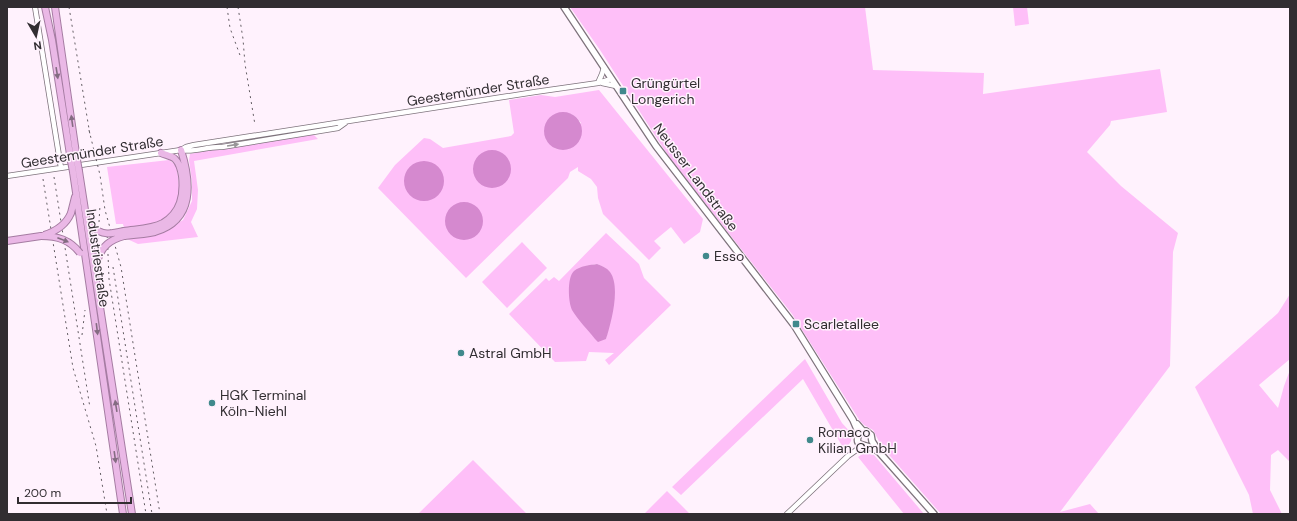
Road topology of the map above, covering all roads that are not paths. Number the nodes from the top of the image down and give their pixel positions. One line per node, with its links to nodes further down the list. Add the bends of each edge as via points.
1 (35, 7): 13 (street)
2 (45, 7): 11 (highway, Industriestraße, one-way to 11)
3 (55, 7): 11 (highway, Industriestraße, one-way to 3)
4 (564, 7): 5 (main road, Neusser Landstraße)
5 (604, 67): 6 (main road, Neusser Landstraße); 7 (street)
6 (611, 79): 7 (street, Geestemünder Straße); 8 (main road, Neusser Landstraße)
7 (598, 83): 8 (street); 9 (street, Geestemünder Straße, via 186,146)
8 (616, 86): 21 (main road, Neusser Landstraße, via 676,174 794,325)
9 (181, 150): 10 (street, Geestemünder Straße); 12 (highway); 16 (highway, via 188,186 184,208 166,227 154,232)
10 (161, 153): 12 (highway, via 175,159); 13 (street, Geestemünder Straße)
11 (74, 160): 15 (highway, Industriestraße, bridge)
12 (180, 166): 16 (highway, via 182,196 172,216 153,227)
13 (61, 168): 14 (street, Geestemünder Straße)
14 (7, 176)
15 (79, 190): 16 (highway, bridge, via 92,226 98,232); 17 (highway, bridge, via 67,221 58,230); 19 (highway, Industriestraße); 20 (highway, Industriestraße)
16 (124, 234): 20 (highway, bridge, via 105,245 100,251 98,268)
17 (42, 236): 18 (highway); 19 (highway, one-way to 19, bridge, via 61,238 70,242 80,253)
18 (7, 241)
19 (91, 290): 25 (highway, Industriestraße, one-way to 25)
20 (102, 319): 26 (highway, Industriestraße, one-way to 20)
21 (861, 433): 22 (main road, Neusser Landstraße, via 871,434); 23 (main road, via 858,438)
22 (872, 441): 23 (main road); 24 (main road, Neusser Landstraße)
23 (863, 445): 24 (main road, Neusser Landstraße); 27 (street)
24 (879, 452): 28 (main road, Neusser Landstraße)
25 (123, 514)
26 (132, 514)
27 (787, 514)
28 (934, 514)

